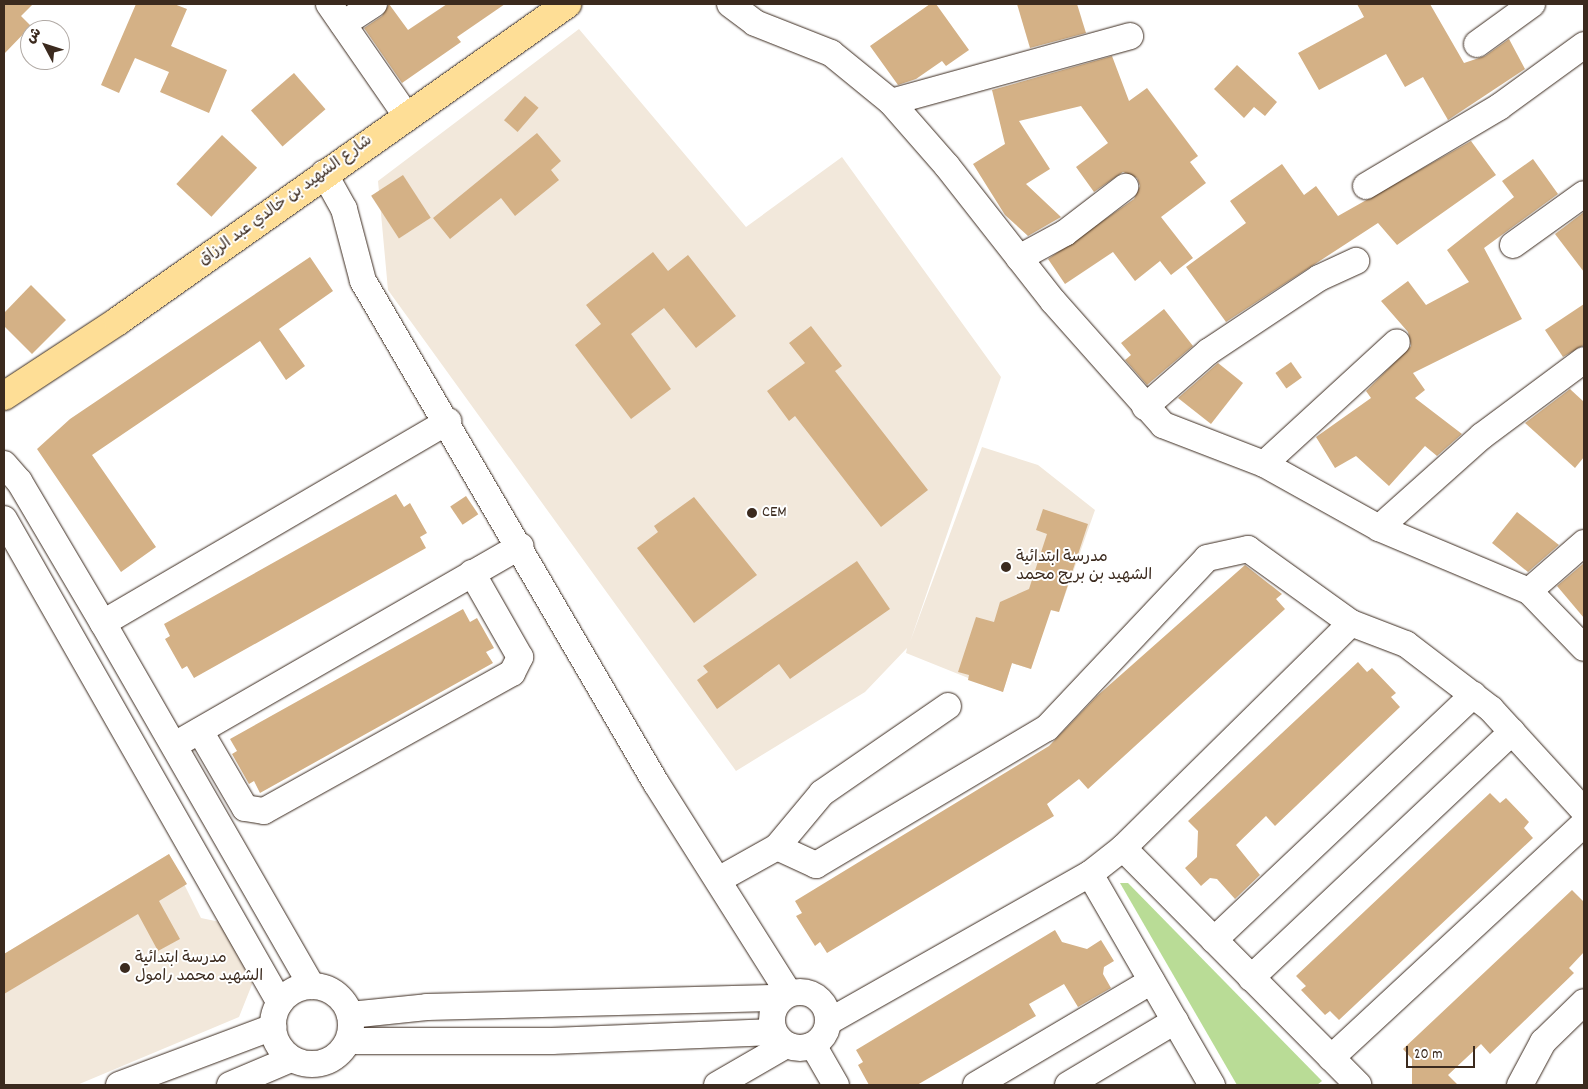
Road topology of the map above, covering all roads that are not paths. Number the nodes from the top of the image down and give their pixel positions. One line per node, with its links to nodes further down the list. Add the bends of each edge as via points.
1 (374, 4): 5 (street)
2 (567, 4): 10 (main road, شارع الشهيد بن خالدي عبد الرزاق)
3 (730, 4): 9 (street, via 755,23 831,53)
4 (1532, 4): 7 (street)
5 (336, 14): 10 (street)
6 (1130, 36): 9 (street)
7 (1477, 44)
8 (1584, 45): 12 (street, via 1499,107)
9 (891, 102): 16 (street)
10 (406, 115): 11 (main road, شارع الشهيد بن خالدي عبد الرزاق)
11 (324, 173): 20 (main road, شارع الشهيد بن خالدي عبد الرزاق, via 118,321); 22 (street, via 344,209 363,281)
12 (1366, 186)
13 (1125, 187): 16 (street, via 1065,233)
14 (1584, 194): 15 (street)
15 (1514, 245)
16 (1019, 258): 21 (street)
17 (1356, 261): 21 (street, via 1319,278 1208,352)
18 (1397, 342): 24 (street)
19 (1584, 360): 26 (street, via 1482,436)
20 (4, 396)
21 (1145, 407): 24 (street, via 1163,425)
22 (448, 420): 28 (street); 31 (street)
23 (4, 464): 31 (street, via 19,481)
24 (1264, 464): 26 (street)
25 (4, 518): 52 (street)
26 (1379, 528): 30 (street)
27 (1584, 543): 30 (street)
28 (520, 546): 29 (street); 44 (street)
29 (472, 573): 36 (street); 36 (street, via 520,657 512,673 264,811 245,808)
30 (1529, 591): 33 (street)
31 (103, 623): 38 (street)
32 (1350, 623): 34 (street, via 1406,644); 41 (street, via 1248,549 1207,558 1047,728 816,865); 42 (street)
33 (1584, 648)
34 (1473, 695): 37 (street); 45 (street)
35 (948, 706): 41 (street, via 822,793)
36 (200, 730): 38 (street)
37 (1512, 732): 39 (street); 46 (street)
38 (174, 746): 48 (street)
39 (1584, 811)
40 (1584, 824): 58 (street)
41 (777, 847): 44 (street)
42 (1123, 848): 43 (street); 45 (street)
43 (1090, 874): 47 (street); 54 (street)
44 (718, 880): 49 (street)
45 (1214, 940): 46 (street)
46 (1252, 978): 58 (street)
47 (1152, 981): 53 (street); 64 (street)
48 (312, 986): 51 (street, via 336,994); 52 (street, via 289,994)
49 (785, 996): 51 (street, via 427,1007); 54 (street, via 817,996); 55 (street, via 772,1014)
50 (1584, 1002): 68 (street, via 1543,1042)
51 (350, 1014): 56 (street)
52 (276, 1015): 59 (street, via 275,1039); 60 (street)
53 (1175, 1021): 65 (street); 66 (street)
54 (828, 1022): 57 (street)
55 (780, 1039): 56 (street); 57 (street); 62 (street)
56 (348, 1041): 59 (street, via 341,1053 324,1063)
57 (813, 1045): 63 (street)
58 (1331, 1058): 67 (street)
59 (291, 1059): 61 (street)
60 (119, 1085)
61 (230, 1085)
62 (718, 1085)
63 (836, 1085)
64 (976, 1085)
65 (1068, 1085)
66 (1212, 1085)
67 (1358, 1085)
68 (1520, 1085)

